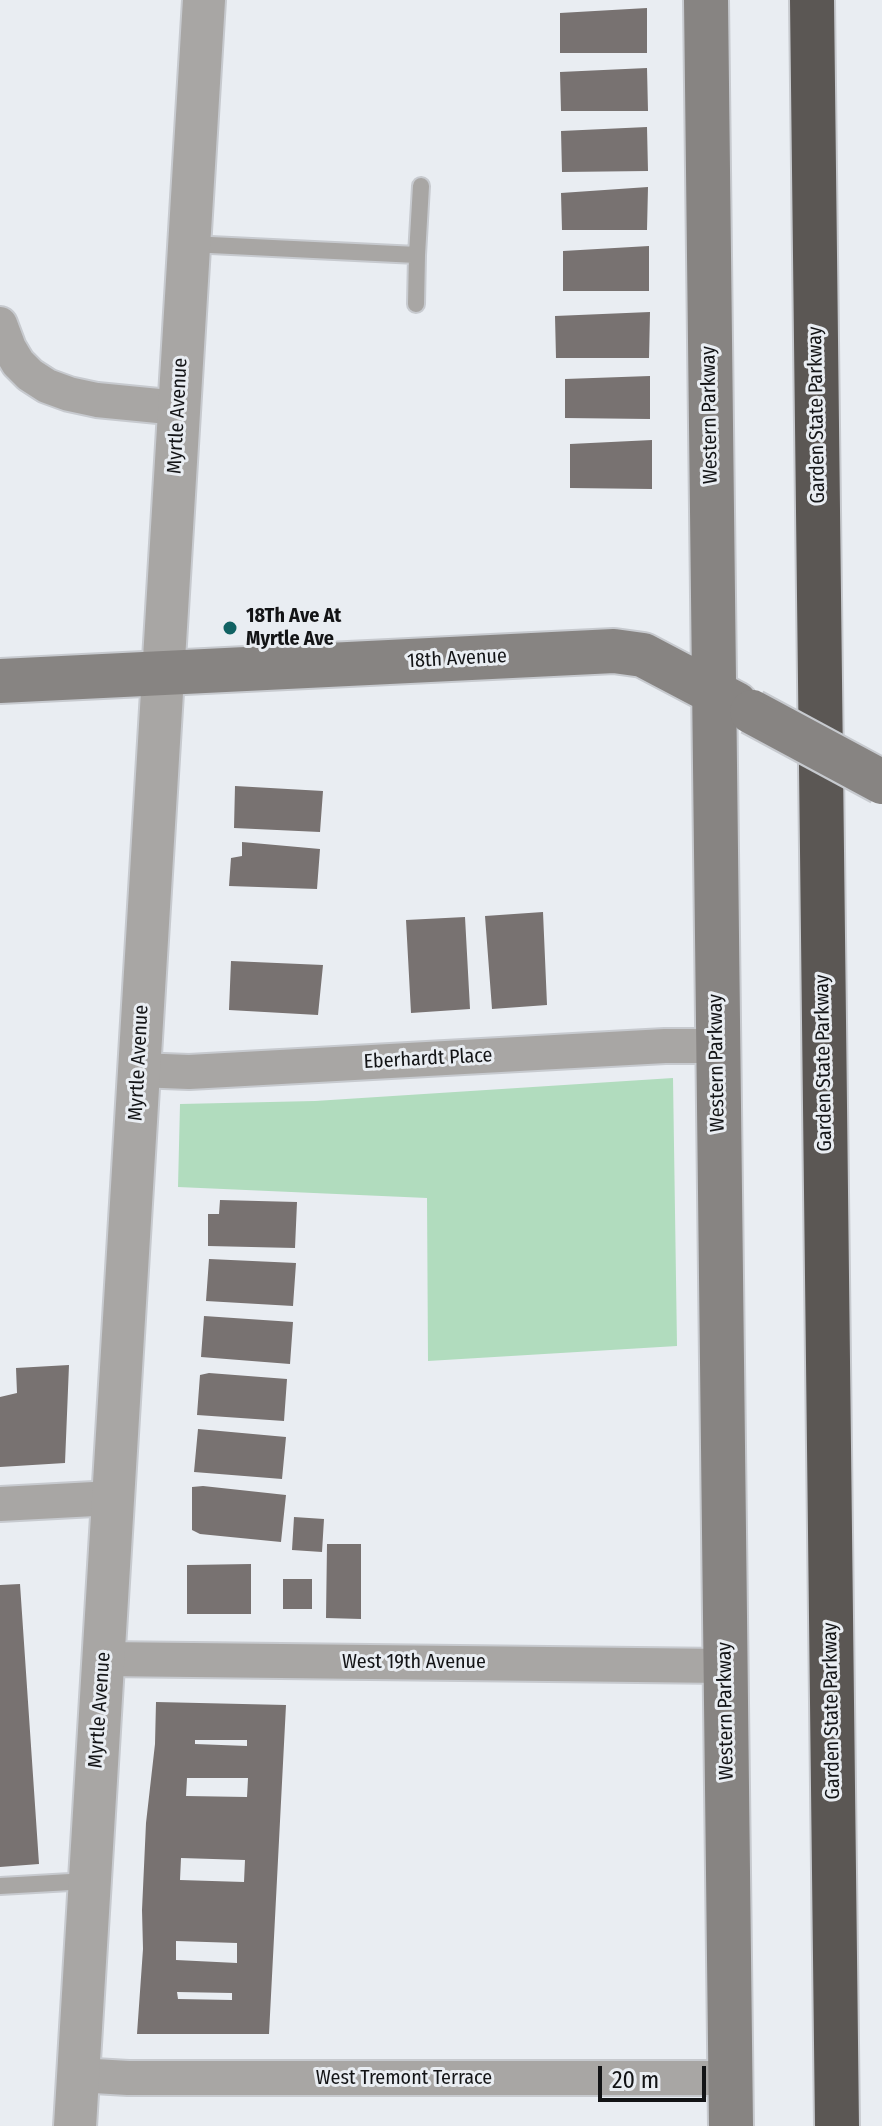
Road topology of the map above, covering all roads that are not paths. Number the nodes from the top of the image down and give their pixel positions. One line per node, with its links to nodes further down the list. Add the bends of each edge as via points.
1 (204, 0): 5 (street, Myrtle Avenue)
2 (706, 0): 12 (main road, Western Parkway)
3 (812, 0): 26 (highway, Garden State Parkway)
4 (421, 186): 6 (lane)
5 (189, 244): 6 (lane); 9 (street, Myrtle Avenue)
6 (417, 255): 7 (lane)
7 (416, 304)
8 (0, 324): 9 (street, via 18,363 47,386 97,400)
9 (179, 408): 10 (street, Myrtle Avenue)
10 (163, 673): 11 (main road, 18th Avenue); 12 (main road, 18th Avenue, via 614,651 643,655); 15 (street, Myrtle Avenue)
11 (0, 681)
12 (714, 692): 13 (main road, 18th Avenue, bridge); 14 (main road, Western Parkway)
13 (882, 782)
14 (717, 1046): 15 (street, Eberhardt Place, via 189,1072); 19 (main road, Western Parkway)
15 (138, 1070): 16 (street, Myrtle Avenue)
16 (113, 1498): 17 (street); 18 (street, Myrtle Avenue)
17 (0, 1504)
18 (103, 1659): 19 (street, West 19th Avenue); 20 (street, Myrtle Avenue)
19 (726, 1666): 23 (main road, Western Parkway)
20 (89, 1881): 21 (lane); 22 (street, Myrtle Avenue)
21 (0, 1886)
22 (78, 2075): 23 (street, West Tremont Terrace); 24 (street, Myrtle Avenue)
23 (730, 2078): 25 (main road, Western Parkway)
24 (75, 2126)
25 (731, 2126)
26 (837, 2126)

